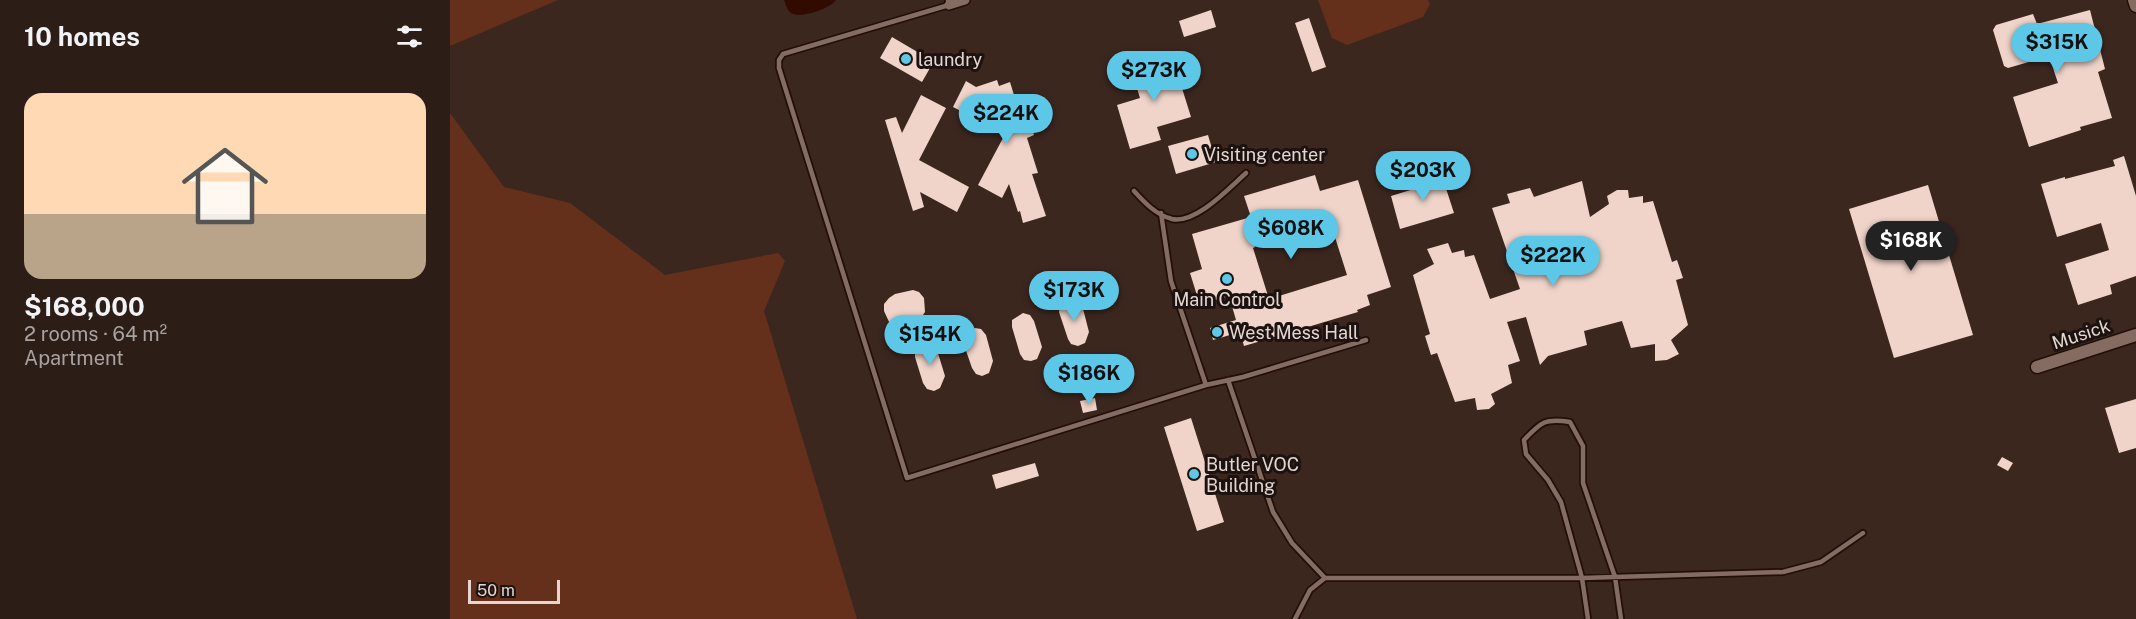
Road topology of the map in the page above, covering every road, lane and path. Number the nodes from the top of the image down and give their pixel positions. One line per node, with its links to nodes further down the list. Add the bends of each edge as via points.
1 (965, 0): 3 (street)
2 (2134, 0): 4 (street)
3 (949, 2): 12 (lane, via 783,54 779,60 907,478)
4 (2136, 6)
5 (1246, 173): 7 (lane, via 1193,216 1172,219)
6 (1134, 191): 7 (lane)
7 (1161, 213): 12 (lane, via 1171,281)
8 (2136, 335): 10 (street, Musick)
9 (1366, 340): 11 (lane)
10 (2037, 367)
11 (1228, 380): 12 (lane); 15 (lane, via 1273,512 1293,543)
12 (1206, 385)
13 (1863, 533): 14 (lane, via 1821,562 1782,572)
14 (1615, 577): 16 (lane); 16 (lane, via 1583,483 1583,446 1570,422 1553,419 1540,423 1524,440 1526,454 1562,502); 19 (lane)
15 (1325, 578): 16 (lane); 17 (lane, via 1310,590)
16 (1582, 578): 18 (lane)
17 (1295, 619)
18 (1588, 619)
19 (1621, 619)

